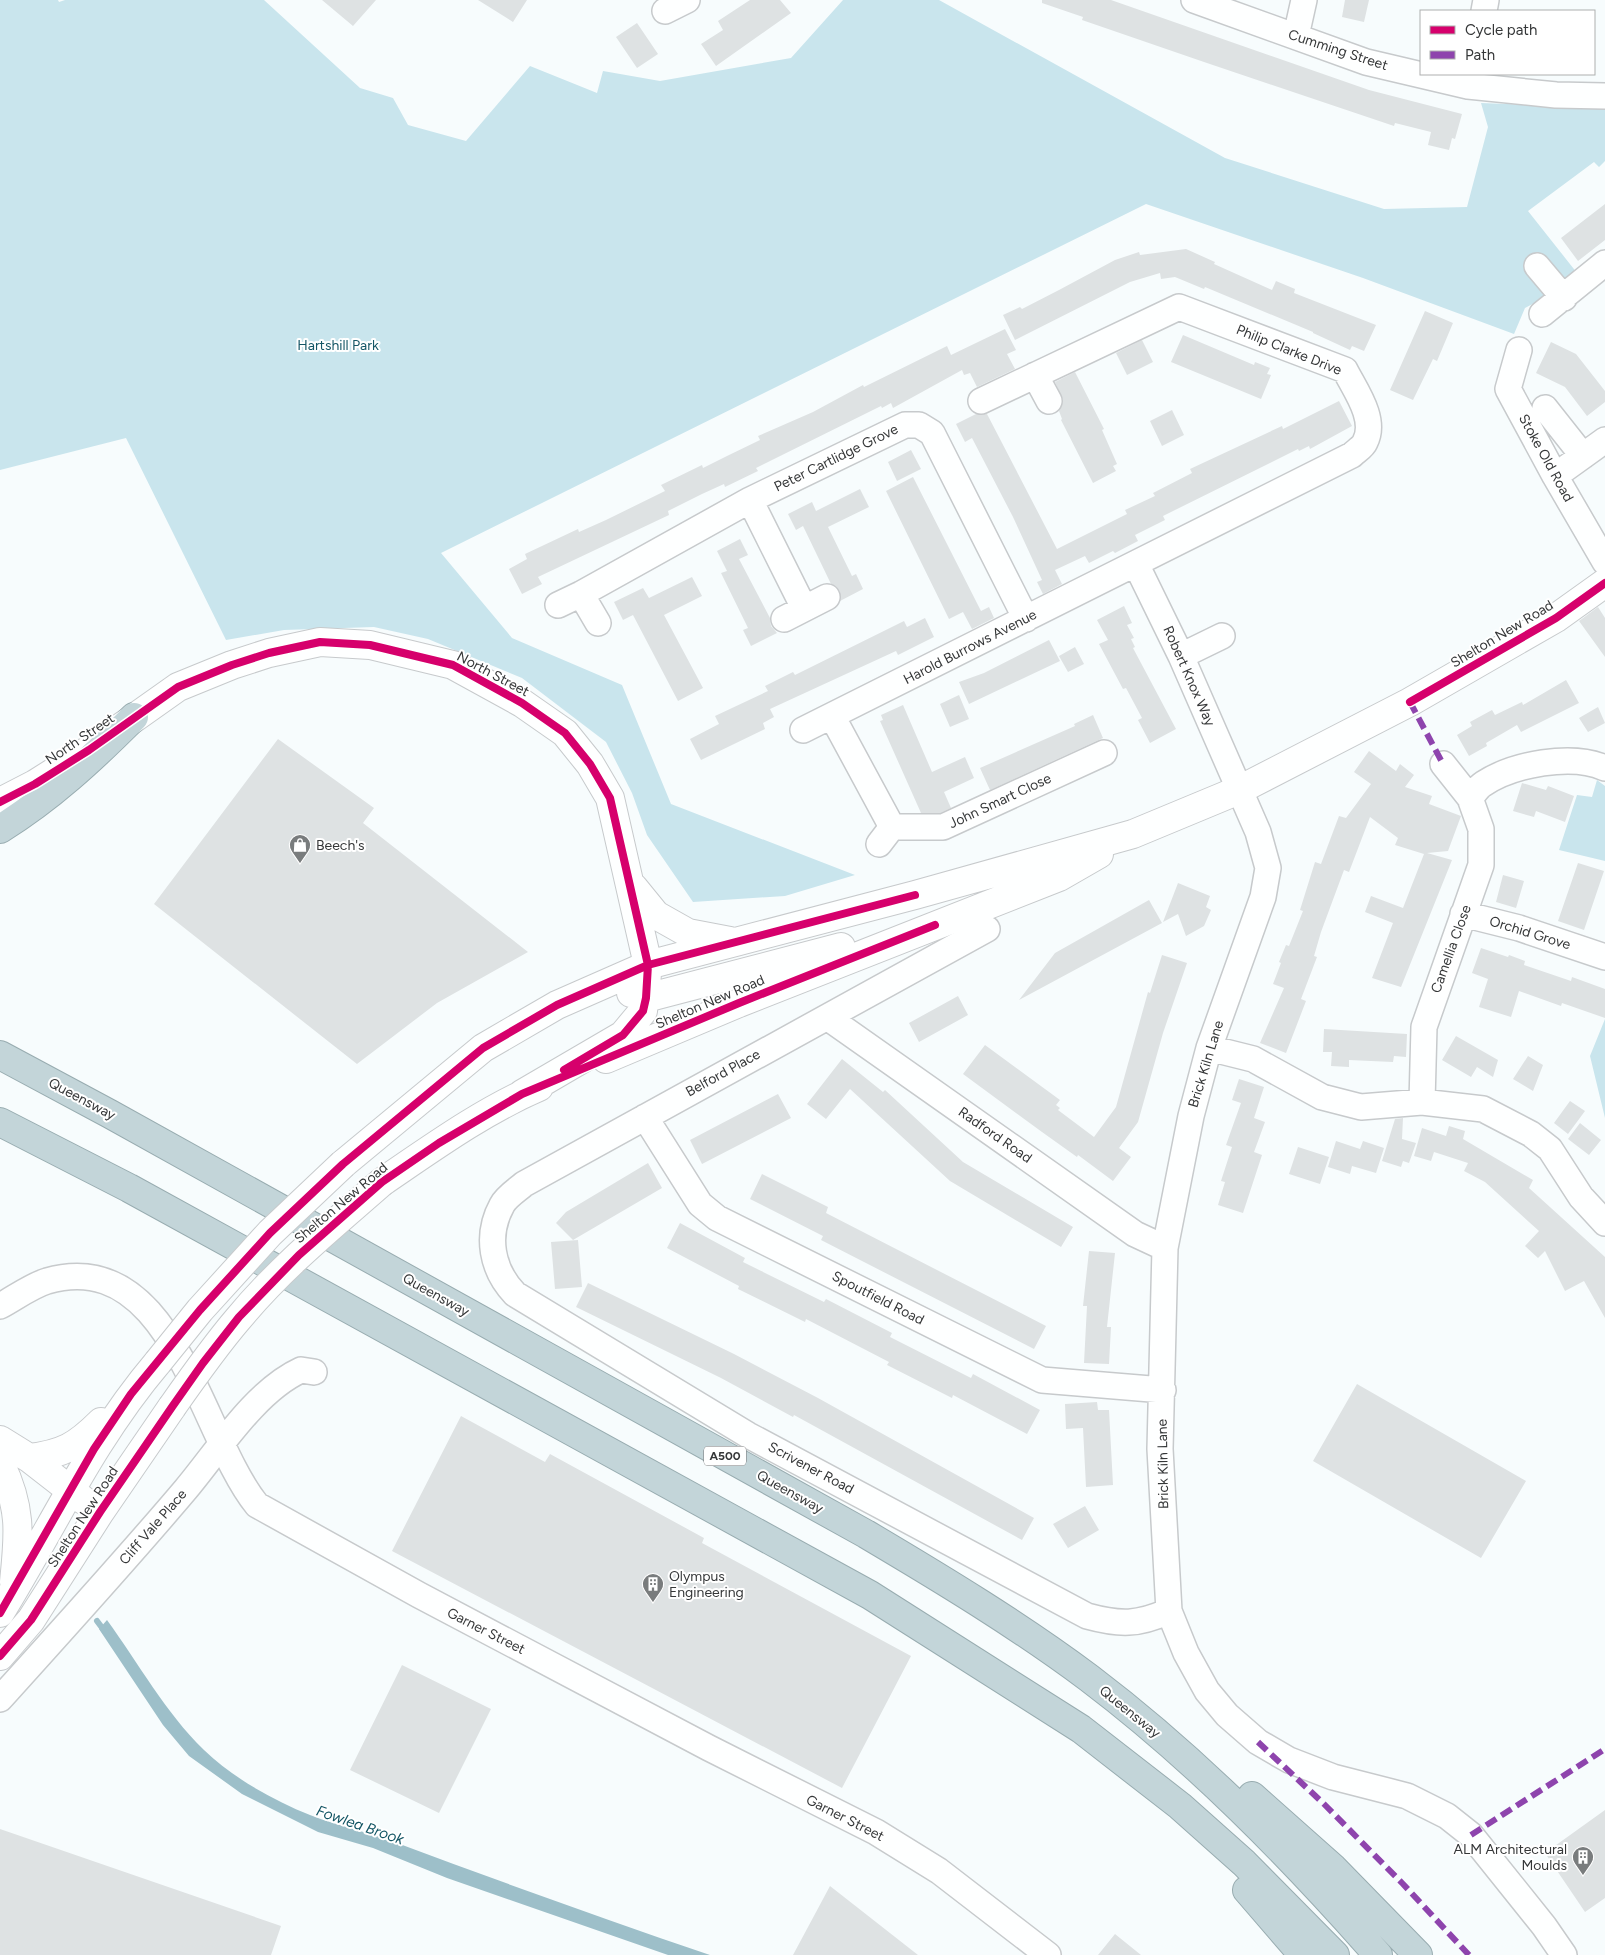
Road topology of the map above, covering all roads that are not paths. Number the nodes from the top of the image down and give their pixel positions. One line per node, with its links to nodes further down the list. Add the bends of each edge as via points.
1 (687, 0): 4 (street)
2 (1194, 0): 5 (street, Cumming Street)
3 (1304, 0): 5 (street)
4 (665, 11)
5 (1296, 36): 6 (street, Cumming Street, via 1366,62)
6 (1420, 71)
7 (1440, 75): 8 (street, Cumming Street)
8 (1469, 80): 9 (street, Cumming Street, via 1556,95)
9 (1605, 96)
10 (1605, 263): 12 (street)
11 (1537, 266): 12 (street)
12 (1564, 298): 13 (street)
13 (1542, 314)
14 (1519, 350): 21 (street, Stoke Old Road, via 1508,389)
15 (1035, 375): 16 (street, Philip Clarke Drive); 17 (street); 24 (street, Philip Clarke Drive, via 1179,307 1345,370 1368,415 1369,431 1365,443 1352,455)
16 (981, 401)
17 (1049, 401)
18 (1545, 408): 20 (street)
19 (1605, 440): 20 (street)
20 (1583, 456): 21 (street)
21 (1555, 476): 23 (street, Stoke Old Road)
22 (750, 500): 26 (street, Peter Cartlidge Grove); 27 (street, via 794,614); 29 (street, Peter Cartlidge Grove, via 905,425 919,425 932,433)
23 (1605, 562)
24 (1136, 564): 29 (street, Harold Burrows Avenue); 32 (street, Robert Knox Way)
25 (1605, 583): 39 (main road, Shelton New Road, via 1556,618 1410,702)
26 (581, 594): 28 (street, Peter Cartlidge Grove); 30 (street)
27 (827, 597)
28 (558, 605)
29 (1026, 619): 33 (street, Harold Burrows Avenue)
30 (598, 623)
31 (1222, 636): 32 (street)
32 (1180, 656): 39 (street, Robert Knox Way)
33 (832, 716): 35 (street, Harold Burrows Avenue); 36 (street, John Smart Close, via 886,836 943,827)
34 (134, 717): 41 (main road, North Street, via 82,755); 42 (highway, via 49,796); 44 (main road, North Street, via 178,688 232,664 320,642 370,646 453,665 522,702 565,733 590,764 610,798)
35 (804, 730)
36 (1104, 753)
37 (1443, 764): 40 (street, Camellia Close)
38 (1605, 768): 40 (street, via 1572,762 1526,765 1482,784)
39 (1239, 790): 43 (main road, Shelton New Road); 54 (street, Brick Kiln Lane, via 1264,848 1268,868 1263,897)
40 (1470, 798): 45 (street, Camellia Close, via 1480,829 1481,865)
41 (0, 802)
42 (0, 829)
43 (1133, 834): 46 (main road, Shelton New Road, via 1059,877); 48 (main road, Shelton New Road)
44 (631, 884): 48 (main road, via 656,915 688,933); 50 (main road, North Street)
45 (1464, 914): 49 (street, Orchid Grove); 57 (street, Camellia Close, via 1424,1027)
46 (935, 925): 52 (main road); 56 (main road, Shelton New Road)
47 (987, 930): 53 (street, Belford Place)
48 (736, 943): 50 (main road, Shelton New Road)
49 (1602, 948)
50 (648, 965): 51 (main road, Shelton New Road); 52 (main road, North Street)
51 (619, 977): 52 (main road, via 632,994); 66 (main road, Shelton New Road, bridge, via 557,1005 483,1048 343,1164 270,1233 200,1310)
52 (646, 998): 56 (main road, North Street, via 643,1012 623,1035)
53 (827, 1017): 58 (street, Belford Place); 62 (street, Radford Road, via 1135,1234)
54 (1209, 1048): 57 (street, via 1253,1059 1322,1097 1361,1107); 62 (street, Brick Kiln Lane, via 1191,1116)
55 (0, 1055): 76 (highway, Queensway / A500, via 866,1534 972,1596)
56 (522, 1094): 72 (main road, Shelton New Road, bridge, via 382,1182 299,1255 239,1317 203,1363)
57 (1422, 1102): 60 (street, via 1483,1110 1532,1134 1550,1149 1581,1197)
58 (645, 1117): 61 (street, Belford Place, via 524,1184 502,1204); 65 (street, Spoutfield Road, via 700,1204 717,1218 1042,1380)
59 (0, 1122): 78 (highway, via 129,1188 870,1595)
60 (1605, 1223)
61 (491, 1245): 74 (street, Scrivener Road, via 503,1281 515,1294 748,1434 1087,1616 1113,1623 1147,1621)
62 (1165, 1248): 65 (street, Brick Kiln Lane)
63 (0, 1306): 68 (street, Garner Street, via 46,1282 71,1277 92,1277 132,1294 159,1323)
64 (314, 1372): 68 (street, Cliff Vale Place, via 301,1370 291,1374)
65 (1162, 1390): 74 (street, Brick Kiln Lane, via 1160,1449)
66 (131, 1394): 69 (main road, via 81,1442 52,1455); 71 (main road, Shelton New Road)
67 (0, 1440): 69 (main road)
68 (222, 1441): 77 (street, Cliff Vale Place, via 181,1495); 79 (street, Garner Street, via 243,1488 257,1505 273,1515 717,1752 876,1832 939,1871)
69 (29, 1458): 71 (main road)
70 (0, 1463): 73 (main road, via 18,1512)
71 (68, 1490): 72 (main road); 73 (main road, Shelton New Road)
72 (100, 1512): 75 (main road, Shelton New Road, via 31,1620)
73 (7, 1602)
74 (1169, 1611): 84 (street, Brick Kiln Lane, via 1186,1653 1207,1690 1227,1716 1258,1742 1289,1760 1333,1777 1407,1796 1447,1816 1471,1835)
75 (0, 1656)
76 (1088, 1678): 82 (highway, Queensway / A500, via 1154,1731 1251,1818); 83 (highway, via 1177,1736 1280,1820)
77 (0, 1699)
78 (1081, 1729): 80 (highway, via 1252,1895); 81 (highway, via 1180,1806 1237,1857)
79 (1048, 1955)
80 (1303, 1955)
81 (1335, 1955)
82 (1378, 1955)
83 (1418, 1955)
84 (1564, 1955)

